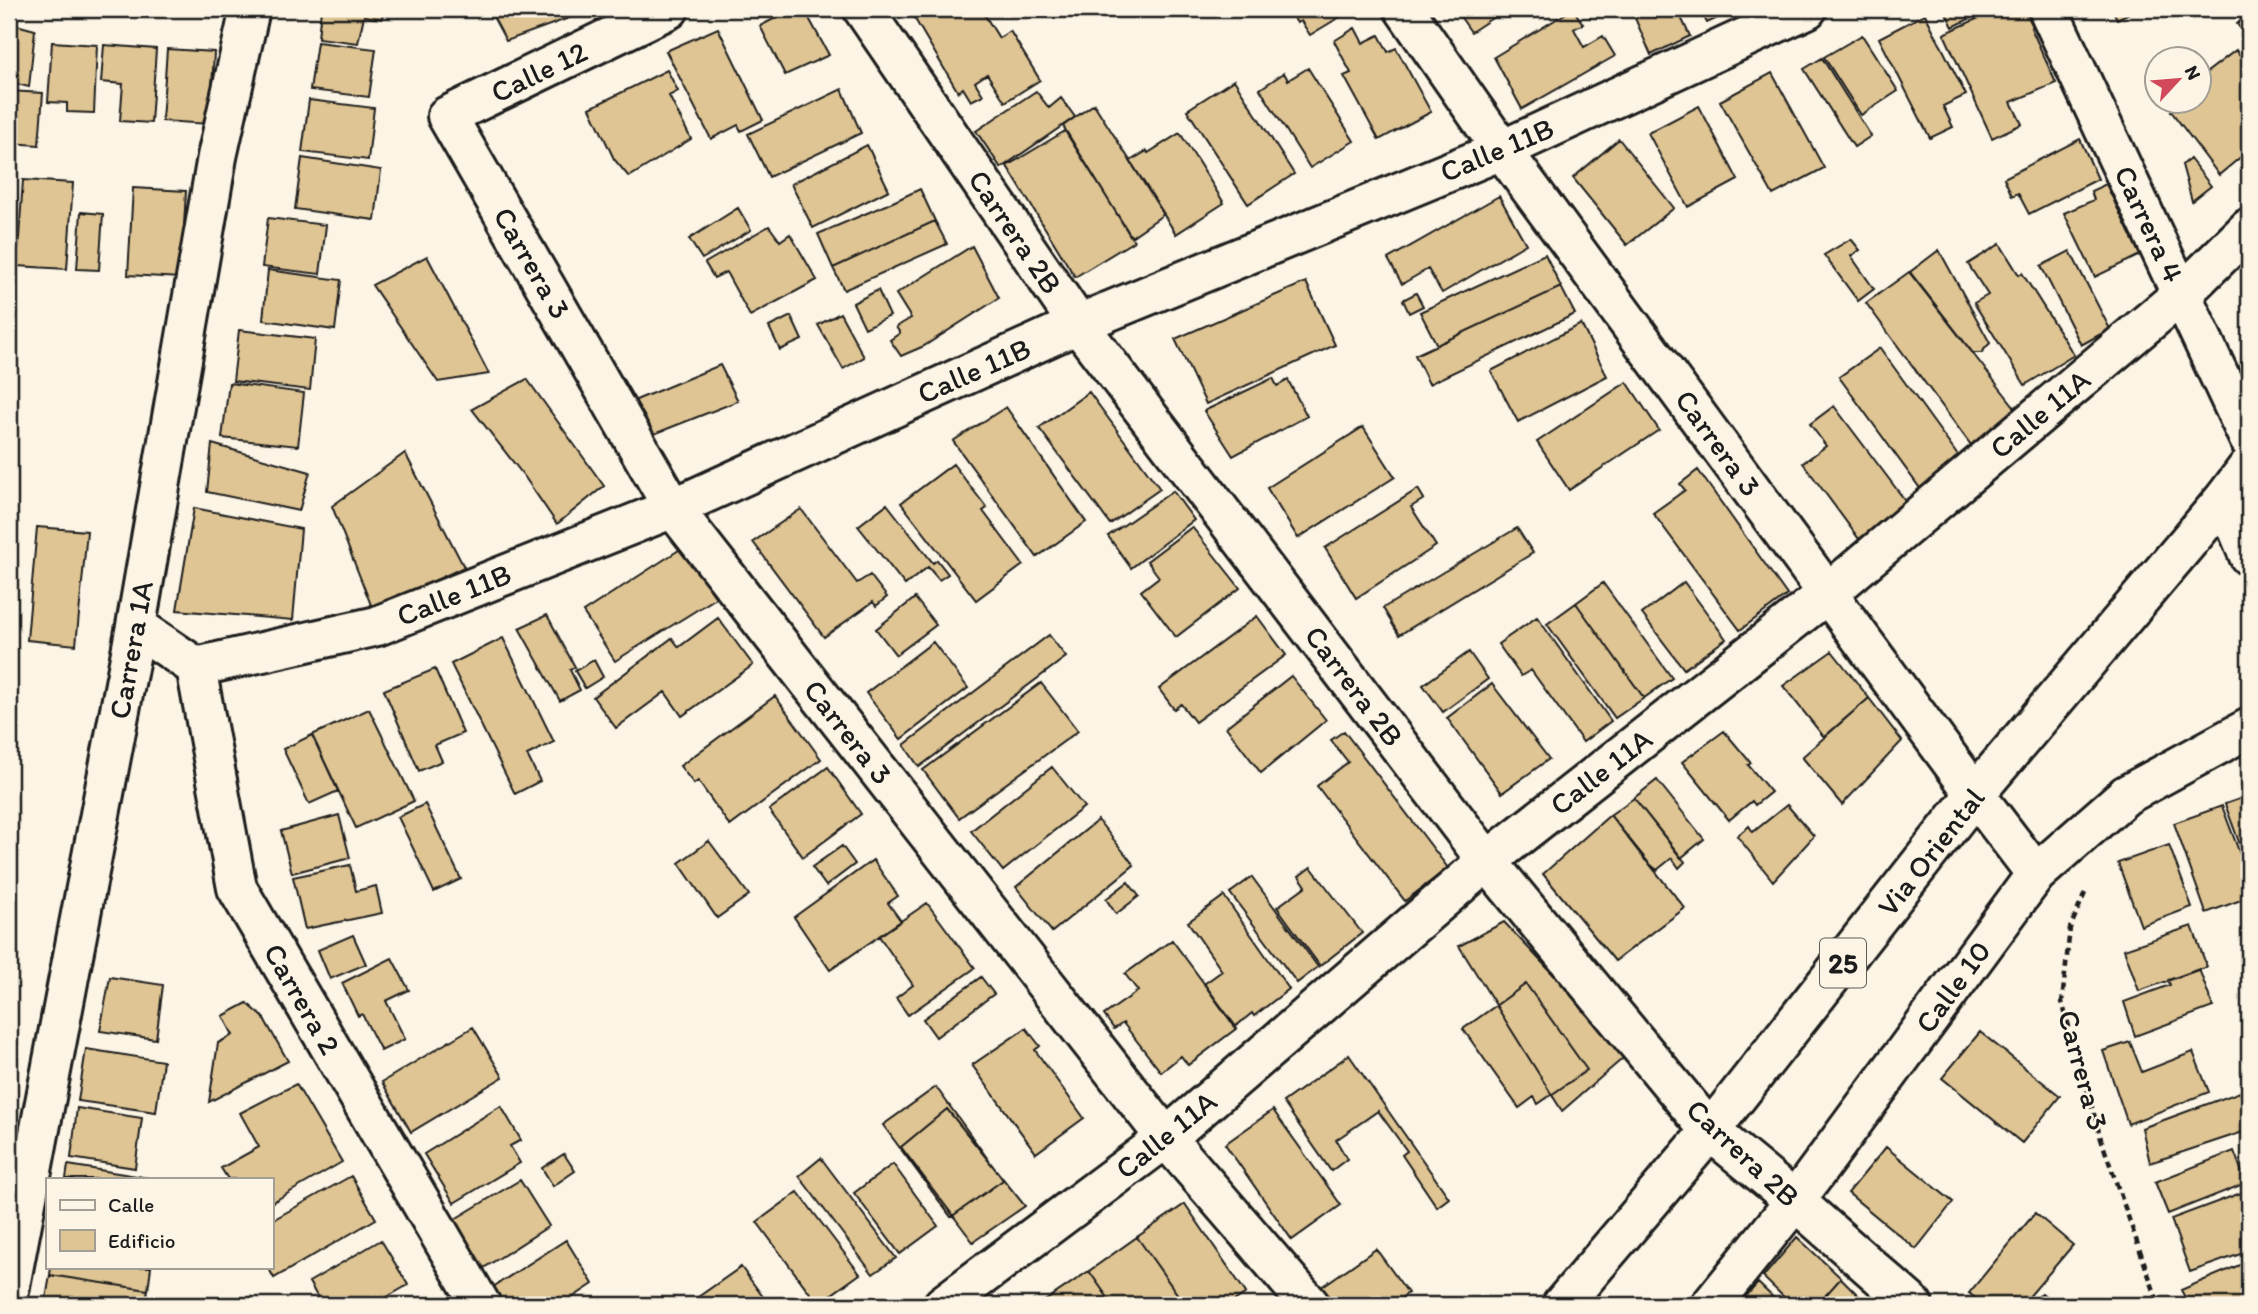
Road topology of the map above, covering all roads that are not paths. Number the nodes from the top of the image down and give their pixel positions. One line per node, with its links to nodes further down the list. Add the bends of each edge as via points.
1 (250, 9): 18 (street, Carrera 1A, via 217,157)
2 (669, 9): 7 (street, Calle 12)
3 (863, 9): 11 (street, Carrera 2B)
4 (1404, 9): 8 (street, Carrera 3)
5 (1807, 9): 8 (street, Calle 11B)
6 (2048, 9): 10 (street, Carrera 4)
7 (447, 116): 15 (street, Carrera 3)
8 (1502, 150): 11 (street, Calle 11B); 17 (street, Carrera 3)
9 (2249, 228): 10 (street, Calle 11A)
10 (2182, 294): 12 (street, Carrera 4); 17 (street, Calle 11A)
11 (1078, 324): 15 (street, Calle 11B); 22 (street, Carrera 2B)
12 (2249, 439)
13 (2249, 466): 14 (street, Via Oriental / 25)
14 (2225, 498): 16 (street); 21 (street, Via Oriental / 25)
15 (673, 508): 19 (street, Calle 11B, via 377,626); 25 (street, Carrera 3)
16 (2249, 556)
17 (1828, 593): 21 (street, Carrera 3); 22 (street, Calle 11A)
18 (136, 626): 19 (street); 27 (street, Carrera 1A)
19 (196, 667): 28 (street, Carrera 2, via 237,888)
20 (2249, 728): 23 (street, Calle 10, via 2126,795)
21 (1975, 794): 23 (street, Carrera 3); 24 (street, Via Oriental / 25)
22 (1487, 862): 24 (street, Carrera 2B); 25 (street, Calle 11A)
23 (2036, 874): 26 (street, Calle 10)
24 (1710, 1131): 26 (street, Carrera 2B); 31 (street, Via Oriental / 25)
25 (1166, 1139): 29 (street, Calle 11A); 30 (street, Carrera 3)
26 (1795, 1201): 32 (street, Calle 10); 33 (street, Carrera 2B)
27 (9, 1291)
28 (481, 1305)
29 (943, 1305)
30 (1310, 1305)
31 (1562, 1305)
32 (1711, 1305)
33 (1913, 1305)

